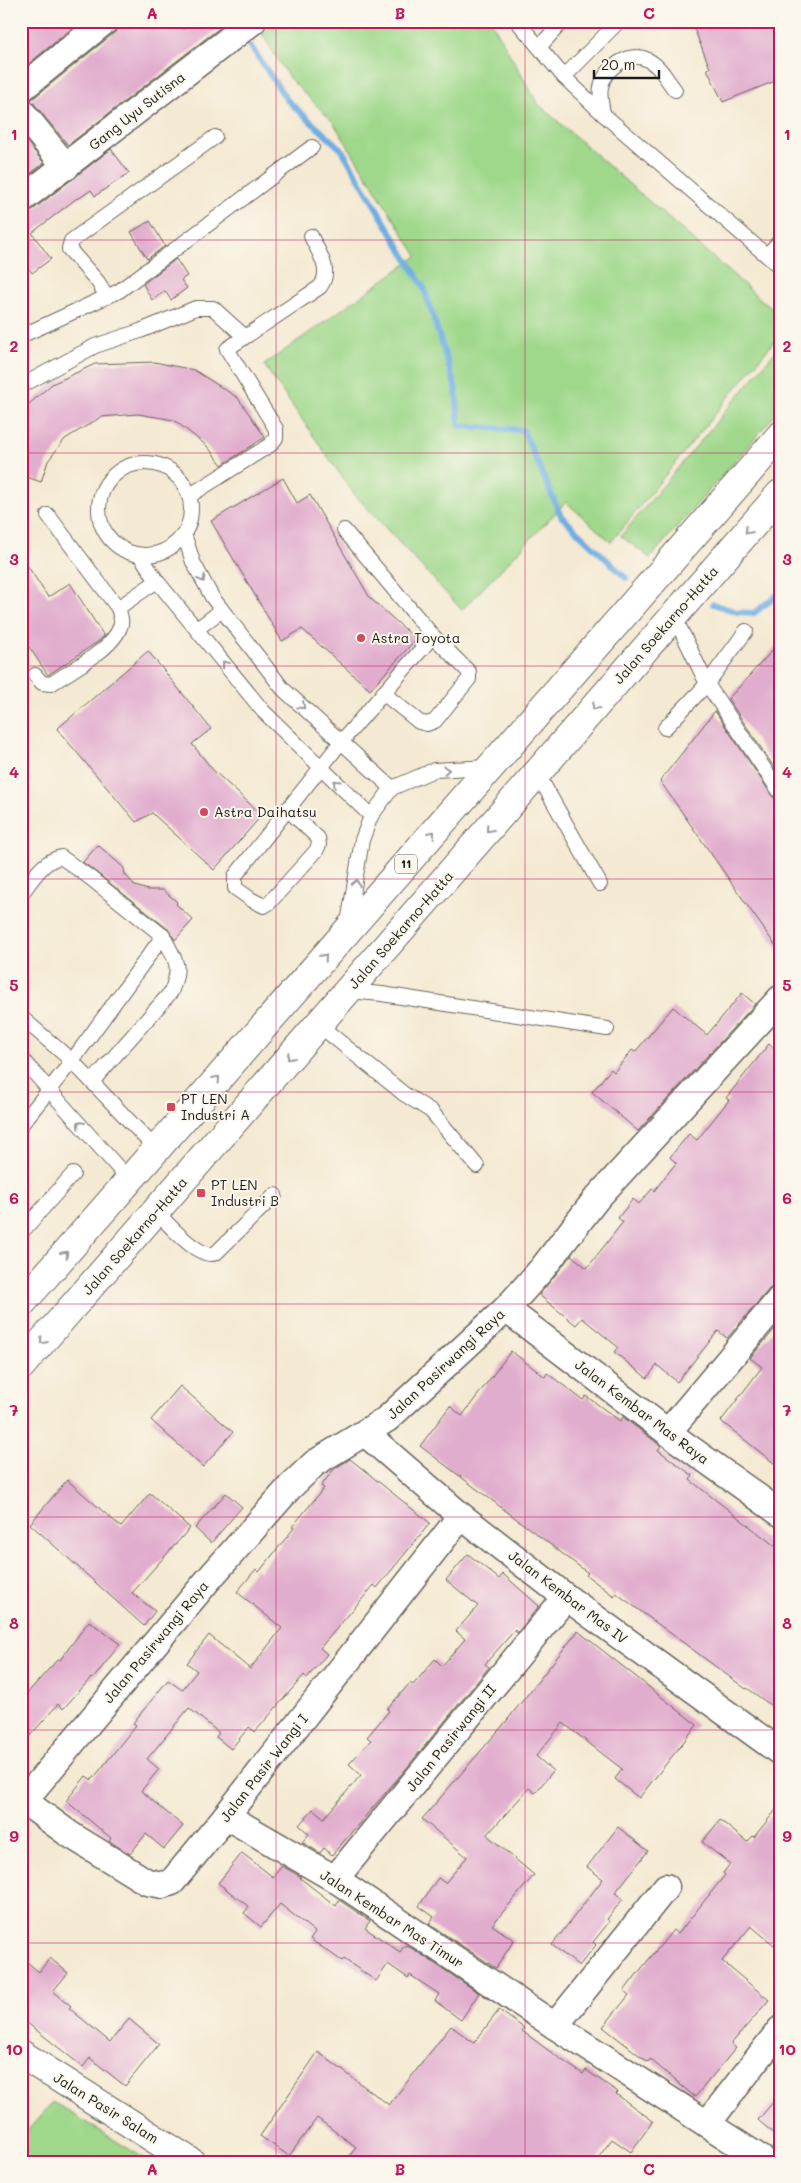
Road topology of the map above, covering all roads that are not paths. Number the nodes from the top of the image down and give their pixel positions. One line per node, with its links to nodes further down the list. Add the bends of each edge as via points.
1 (105, 21): 8 (street)
2 (517, 21): 6 (lane)
3 (563, 21): 6 (lane)
4 (619, 21): 7 (lane)
5 (241, 28): 14 (street, Gang Uyu Sutisna)
6 (539, 47): 7 (lane)
7 (564, 76): 11 (lane)
8 (21, 89)
9 (675, 90): 11 (lane, via 655,64 633,57 617,64 601,85)
10 (21, 111): 14 (street)
11 (603, 114): 18 (lane)
12 (215, 137): 20 (lane, via 71,242 69,249)
13 (312, 148): 20 (lane)
14 (66, 167): 15 (street, Gang Uyu Sutisna)
15 (21, 200)
16 (311, 236): 22 (lane, via 327,270 326,280)
17 (780, 241): 18 (lane)
18 (767, 255): 19 (lane)
19 (780, 267)
20 (107, 297): 21 (lane)
21 (21, 336)
22 (244, 336): 23 (lane, via 213,308 196,308 95,346); 26 (lane, via 227,349 276,429 276,438)
23 (21, 386)
24 (780, 436): 43 (main road, 11)
25 (780, 494): 34 (main road, Jalan Soekarno-Hatta, one-way to 34)
26 (189, 496): 29 (lane, via 190,519); 30 (lane, via 178,476 151,463 123,468 112,478 103,490 99,504 102,525 114,543)
27 (48, 515): 32 (lane)
28 (344, 530): 37 (lane)
29 (184, 534): 30 (lane, via 157,554); 33 (lane, one-way to 33, via 193,562)
30 (140, 555): 31 (lane)
31 (157, 581): 32 (lane); 35 (lane)
32 (118, 608): 38 (lane, via 122,622 120,629 104,647 51,684 42,683)
33 (222, 610): 35 (lane); 42 (lane, one-way to 42, via 283,689)
34 (674, 616): 39 (lane); 45 (main road, Jalan Soekarno-Hatta, one-way to 45)
35 (196, 629): 44 (lane, one-way to 35, via 263,711)
36 (746, 631): 39 (lane)
37 (433, 636): 40 (lane); 40 (lane, via 470,672 469,679 435,721 419,722)
38 (35, 675)
39 (707, 684): 41 (lane); 47 (lane)
40 (383, 693): 42 (lane)
41 (665, 728)
42 (341, 742): 44 (lane); 46 (lane)
43 (490, 767): 46 (lane, one-way to 43, via 434,770); 52 (main road, 11, one-way to 43)
44 (320, 768): 48 (lane); 49 (lane, one-way to 44)
45 (537, 773): 50 (lane); 54 (main road, Jalan Soekarno-Hatta, one-way to 54)
46 (392, 788): 49 (lane)
47 (780, 792)
48 (288, 809): 48 (lane, via 235,876 235,888 264,906 270,903 318,845 318,838)
49 (371, 816): 52 (lane, one-way to 49, via 362,840)
50 (600, 884)
51 (21, 894): 53 (lane, via 44,865 52,859 61,858)
52 (347, 931): 64 (main road, 11, one-way to 52)
53 (163, 936): 60 (lane); 61 (lane, via 178,964 178,975 171,992)
54 (348, 991): 57 (main road, Jalan Soekarno-Hatta); 58 (lane)
55 (780, 999): 73 (street, Jalan Pasirwangi Raya, via 598,1198)
56 (21, 1018): 60 (lane)
57 (318, 1024): 65 (lane, via 404,1094 431,1111); 69 (main road, Jalan Soekarno-Hatta, one-way to 69)
58 (607, 1029)
59 (21, 1058): 62 (lane)
60 (72, 1061): 61 (lane); 62 (lane)
61 (92, 1082): 64 (lane)
62 (50, 1090): 63 (lane); 67 (lane, one-way to 62)
63 (21, 1125)
64 (156, 1149): 67 (main road, 11)
65 (477, 1166)
66 (73, 1174): 70 (lane)
67 (130, 1180): 71 (main road, 11, one-way to 67)
68 (275, 1195): 69 (lane, via 210,1256 184,1239)
69 (156, 1212): 74 (main road, Jalan Soekarno-Hatta)
70 (21, 1233)
71 (27, 1297): 74 (main road)
72 (780, 1299): 76 (street)
73 (506, 1309): 76 (street, Jalan Kembar Mas Raya); 77 (street, Jalan Pasirwangi Raya, via 387,1419)
74 (64, 1317): 75 (main road, Jalan Soekarno-Hatta, one-way to 75)
75 (21, 1366)
76 (668, 1432): 78 (street, Jalan Kembar Mas Raya)
77 (364, 1433): 79 (street, Jalan Kembar Mas IV); 82 (street, Jalan Pasirwangi Raya, via 315,1463 290,1487)
78 (780, 1513)
79 (461, 1516): 80 (street, Jalan Kembar Mas IV); 83 (street, Jalan Pasir Wangi I)
80 (566, 1597): 81 (street, Jalan Kembar Mas IV); 84 (street, Jalan Pasirwangi II)
81 (780, 1752)
82 (22, 1802): 83 (street, Jalan Pasir Wangi I, via 147,1882 163,1885 172,1882)
83 (226, 1816): 84 (street, Jalan Kembar Mas Timur)
84 (335, 1879): 86 (street, Jalan Kembar Mas Timur)
85 (666, 1886): 86 (street)
86 (555, 2026): 89 (street, Jalan Kembar Mas Timur)
87 (780, 2030): 89 (street)
88 (21, 2054): 90 (main road, Jalan Pasir Salam)
89 (707, 2124): 91 (street, Jalan Kembar Mas Timur)
90 (191, 2162)
91 (766, 2162)

